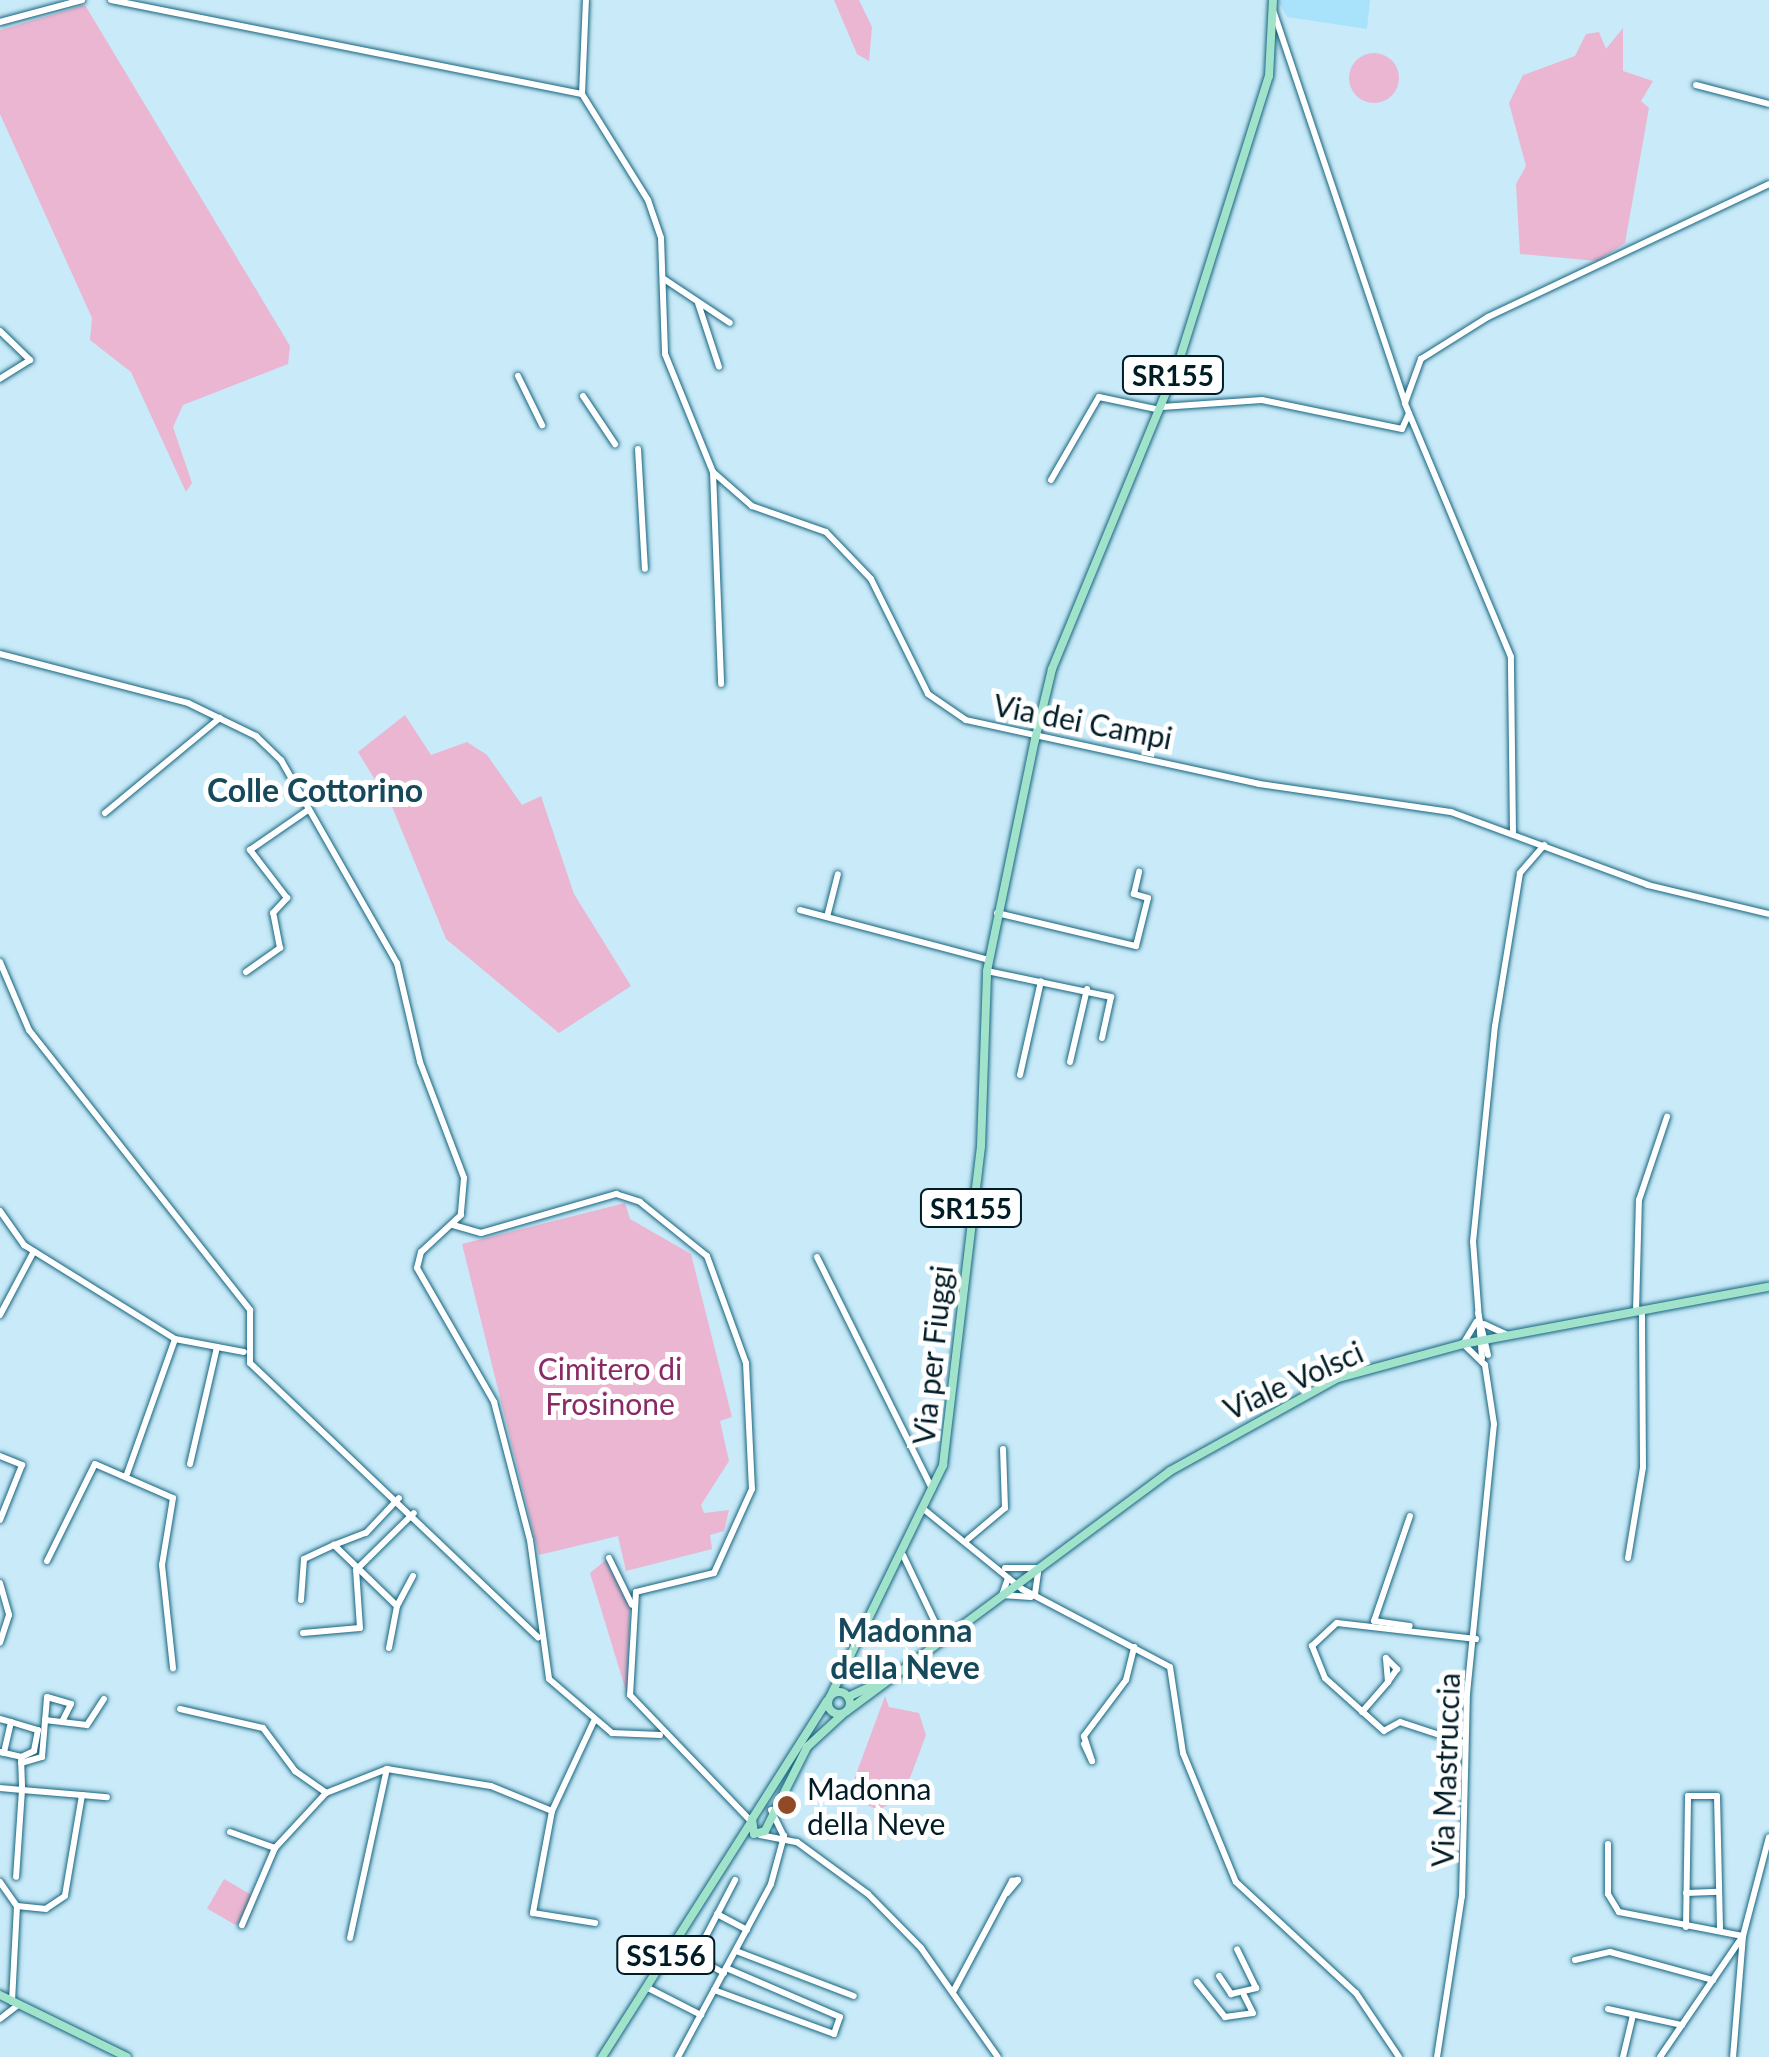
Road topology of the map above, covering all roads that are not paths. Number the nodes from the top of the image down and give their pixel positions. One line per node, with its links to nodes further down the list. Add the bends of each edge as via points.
1 (82, 0): 6 (street)
2 (111, 0): 8 (street)
3 (586, 0): 8 (street)
4 (1273, 0): 5 (main road, SR155)
5 (1274, 13): 19 (street); 20 (main road, SR155, via 1269,76)
6 (0, 22)
7 (1696, 85): 9 (street)
8 (582, 94): 11 (street, Via dei Campi, via 648,200)
9 (1769, 104)
10 (1769, 184): 19 (street, via 1440,344 1421,360)
11 (664, 279): 12 (street); 25 (street, Via dei Campi, via 665,354)
12 (697, 302): 13 (street); 15 (street)
13 (730, 323)
14 (0, 331): 17 (street, via 30,360)
15 (718, 367)
16 (518, 376): 22 (street)
17 (0, 379)
18 (583, 396): 23 (street)
19 (1405, 404): 21 (street)
20 (1161, 408): 21 (street, via 1262,400 1402,429); 26 (street, via 1096,400); 31 (main road, SR155, via 1052,669)
21 (1409, 413): 34 (street, via 1511,657)
22 (542, 425)
23 (615, 444)
24 (638, 449): 27 (street)
25 (713, 472): 29 (street); 31 (street, Via dei Campi, via 752,506 826,532 871,579 928,694 966,720)
26 (1050, 480)
27 (644, 569)
28 (0, 654): 30 (street, via 158,692)
29 (720, 684)
30 (220, 718): 32 (street, via 272,750); 33 (street)
31 (1035, 740): 34 (street, Via dei Campi, via 1376,796); 39 (main road, Via per Fiuggi / SR155)
32 (308, 810): 45 (street, via 250,850 287,898 273,913 280,948); 52 (street, via 398,966 420,1062 464,1178)
33 (105, 813)
34 (1513, 832): 35 (street, Via dei Campi)
35 (1544, 845): 40 (street, Via dei Campi, via 1648,886); 61 (street, via 1520,873 1495,1026 1473,1242)
36 (1138, 872): 39 (street, via 1134,894 1148,898 1136,946)
37 (838, 874): 41 (street)
38 (800, 910): 41 (street)
39 (997, 913): 42 (main road, Via per Fiuggi / SR155)
40 (1769, 914)
41 (827, 917): 42 (street)
42 (989, 960): 44 (main road, Via per Fiuggi / SR155)
43 (0, 962): 67 (street, via 29,1030 250,1310)
44 (987, 971): 46 (street); 73 (main road, Via per Fiuggi / SR155, via 981,1146 948,1441)
45 (246, 972)
46 (1042, 981): 47 (street); 50 (street)
47 (1087, 989): 48 (street, via 1111,997); 49 (street)
48 (1102, 1038)
49 (1070, 1062)
50 (1020, 1075)
51 (1668, 1117): 59 (street, via 1638,1200)
52 (464, 1210): 54 (street); 55 (street)
53 (0, 1211): 56 (street)
54 (452, 1224): 55 (street); 101 (street, via 421,1252 417,1268 494,1402 530,1540)
55 (466, 1228): 95 (street, via 482,1233 628,1196 706,1256 724,1294 746,1364 752,1488 714,1574 646,1584)
56 (34, 1251): 60 (street); 63 (street)
57 (817, 1258): 73 (street)
58 (1769, 1287): 59 (main road, Viale Volsci)
59 (1639, 1311): 62 (main road, Viale Volsci); 83 (street, via 1642,1467)
60 (0, 1316)
61 (1480, 1323): 62 (street); 64 (street, Via Mastruccia); 65 (street)
62 (1509, 1335): 64 (main road, Viale Volsci); 68 (street)
63 (175, 1339): 66 (street); 72 (street)
64 (1484, 1340): 65 (main road, Viale Volsci); 68 (street, Via Mastruccia)
65 (1463, 1344): 68 (street); 85 (main road, Viale Volsci, via 1338,1378 1226,1434)
66 (217, 1347): 67 (street); 71 (street)
67 (244, 1352): 74 (street)
68 (1485, 1360): 99 (street, Via Mastruccia, via 1494,1424)
69 (1003, 1449): 79 (street, via 1005,1508)
70 (0, 1456): 78 (street, via 22,1465)
71 (190, 1464)
72 (127, 1474): 84 (street, via 104,1463 90,1468); 105 (street, via 173,1498 162,1565)
73 (934, 1491): 75 (main road, Via per Fiuggi / SR155)
74 (399, 1498): 76 (street); 80 (street, via 366,1534)
75 (926, 1510): 79 (street); 81 (main road, Via per Fiuggi / SR155)
76 (414, 1513): 86 (street); 101 (street, via 468,1573 524,1614)
77 (1410, 1516): 96 (street, via 1374,1622)
78 (0, 1520)
79 (968, 1539): 87 (street)
80 (334, 1545): 86 (street); 93 (street, via 304,1558)
81 (903, 1555): 98 (street); 104 (main road, Via per Fiuggi / SR155)
82 (609, 1558): 95 (street)
83 (1628, 1558)
84 (47, 1562)
85 (1041, 1566): 87 (street); 90 (main road, Viale Volsci); 92 (street)
86 (356, 1570): 94 (street); 97 (street, via 360,1628)
87 (1006, 1572): 90 (street); 91 (street)
88 (413, 1576): 94 (street)
89 (0, 1583): 100 (street, via 9,1615)
90 (1018, 1583): 91 (main road, Viale Volsci); 92 (street)
91 (1002, 1596): 92 (street); 98 (main road, Viale Volsci)
92 (1039, 1597): 102 (street)
93 (300, 1600)
94 (396, 1606): 103 (street)
95 (632, 1606): 119 (street, via 630,1695)
96 (1413, 1626): 99 (street); 113 (street, via 1400,1634 1337,1623 1312,1646 1314,1665)
97 (303, 1633)
98 (942, 1639): 106 (main road, Viale Volsci)
99 (1476, 1639): 120 (street, Via Mastruccia)
100 (0, 1643)
101 (542, 1645): 118 (street, via 556,1689)
102 (1134, 1646): 121 (street, via 1126,1680); 180 (street, via 1173,1673 1183,1753 1236,1882 1356,1993)
103 (389, 1648)
104 (851, 1659): 108 (main road, Via per Fiuggi); 109 (main road, Via per Fiuggi)
105 (173, 1668)
106 (903, 1669): 108 (main road, Viale Volsci); 112 (main road, Viale Volsci)
107 (1388, 1682): 113 (street)
108 (846, 1695): 109 (main road); 112 (main road, Via per Fiuggi)
109 (829, 1698): 112 (main road); 131 (main road)
110 (104, 1699): 116 (street, via 87,1724)
111 (180, 1709): 127 (street, via 268,1731 294,1771)
112 (846, 1712): 131 (main road, Viale Volsci, via 807,1747)
113 (1362, 1712): 120 (street, via 1384,1731 1400,1722)
114 (0, 1719): 117 (street)
115 (45, 1720): 116 (street); 116 (street, via 54,1696 71,1704); 123 (street, via 42,1757)
116 (63, 1720)
117 (11, 1722): 122 (street); 123 (street, via 38,1730 34,1751)
118 (594, 1722): 119 (street, via 619,1736); 132 (street)
119 (660, 1735): 130 (street)
120 (1464, 1743): 181 (street, Via Mastruccia, via 1462,1896)
121 (1084, 1744)
122 (2, 1752): 123 (street)
123 (21, 1760): 126 (street)
124 (388, 1769): 127 (street); 132 (street, via 491,1786); 156 (street)
125 (0, 1788): 126 (street)
126 (22, 1790): 128 (street); 142 (street)
127 (326, 1793): 140 (street)
128 (82, 1795): 129 (street); 148 (street, via 64,1896 46,1909)
129 (107, 1797)
130 (738, 1802): 131 (street); 133 (street)
131 (768, 1802): 133 (main road); 135 (main road); 136 (street)
132 (552, 1811): 150 (street, via 533,1913)
133 (751, 1822): 135 (main road); 141 (main road, SS156)
134 (230, 1832): 140 (street)
135 (763, 1835): 136 (street); 138 (street); 141 (main road, SS156)
136 (784, 1836): 138 (street); 166 (street, via 868,1894)
137 (1769, 1839): 155 (street)
138 (777, 1843): 153 (street, via 771,1884)
139 (1608, 1844): 152 (street, via 1614,1908)
140 (275, 1848): 151 (street)
141 (732, 1854): 164 (main road, SS156)
142 (16, 1878)
143 (735, 1880): 149 (street)
144 (0, 1882): 148 (street)
145 (1007, 1892): 166 (street)
146 (1719, 1892): 147 (street); 147 (street, via 1718,1796 1688,1796); 154 (street)
147 (1686, 1893): 152 (street)
148 (16, 1906): 170 (street)
149 (717, 1914): 153 (street); 160 (street, via 694,1957)
150 (595, 1924)
151 (242, 1926)
152 (1686, 1927): 154 (street)
153 (747, 1930): 158 (street)
154 (1720, 1931): 155 (street)
155 (1743, 1936): 162 (street); 184 (street)
156 (350, 1938)
157 (1238, 1948): 168 (street, via 1258,1983)
158 (736, 1951): 160 (street); 169 (street)
159 (1575, 1960): 162 (street, via 1610,1952)
160 (725, 1970): 165 (street); 165 (street, via 840,2017 834,2034)
161 (1218, 1976): 168 (street)
162 (1713, 1980): 175 (street)
163 (1197, 1982): 168 (street, via 1225,2017 1254,2013)
164 (646, 1987): 173 (street); 177 (main road, SS156)
165 (714, 1990): 173 (street)
166 (952, 1992): 179 (street)
167 (0, 1995): 170 (main road)
168 (1244, 1995)
169 (854, 1996)
170 (15, 2004): 174 (street); 176 (main road)
171 (1608, 2009): 172 (street)
172 (1633, 2014): 175 (street); 182 (street)
173 (701, 2016): 178 (street)
174 (0, 2019)
175 (1682, 2025): 183 (street)
176 (127, 2057)
177 (602, 2057)
178 (678, 2057)
179 (998, 2057)
180 (1400, 2057)
181 (1437, 2057)
182 (1622, 2057)
183 (1660, 2057)
184 (1733, 2057)

